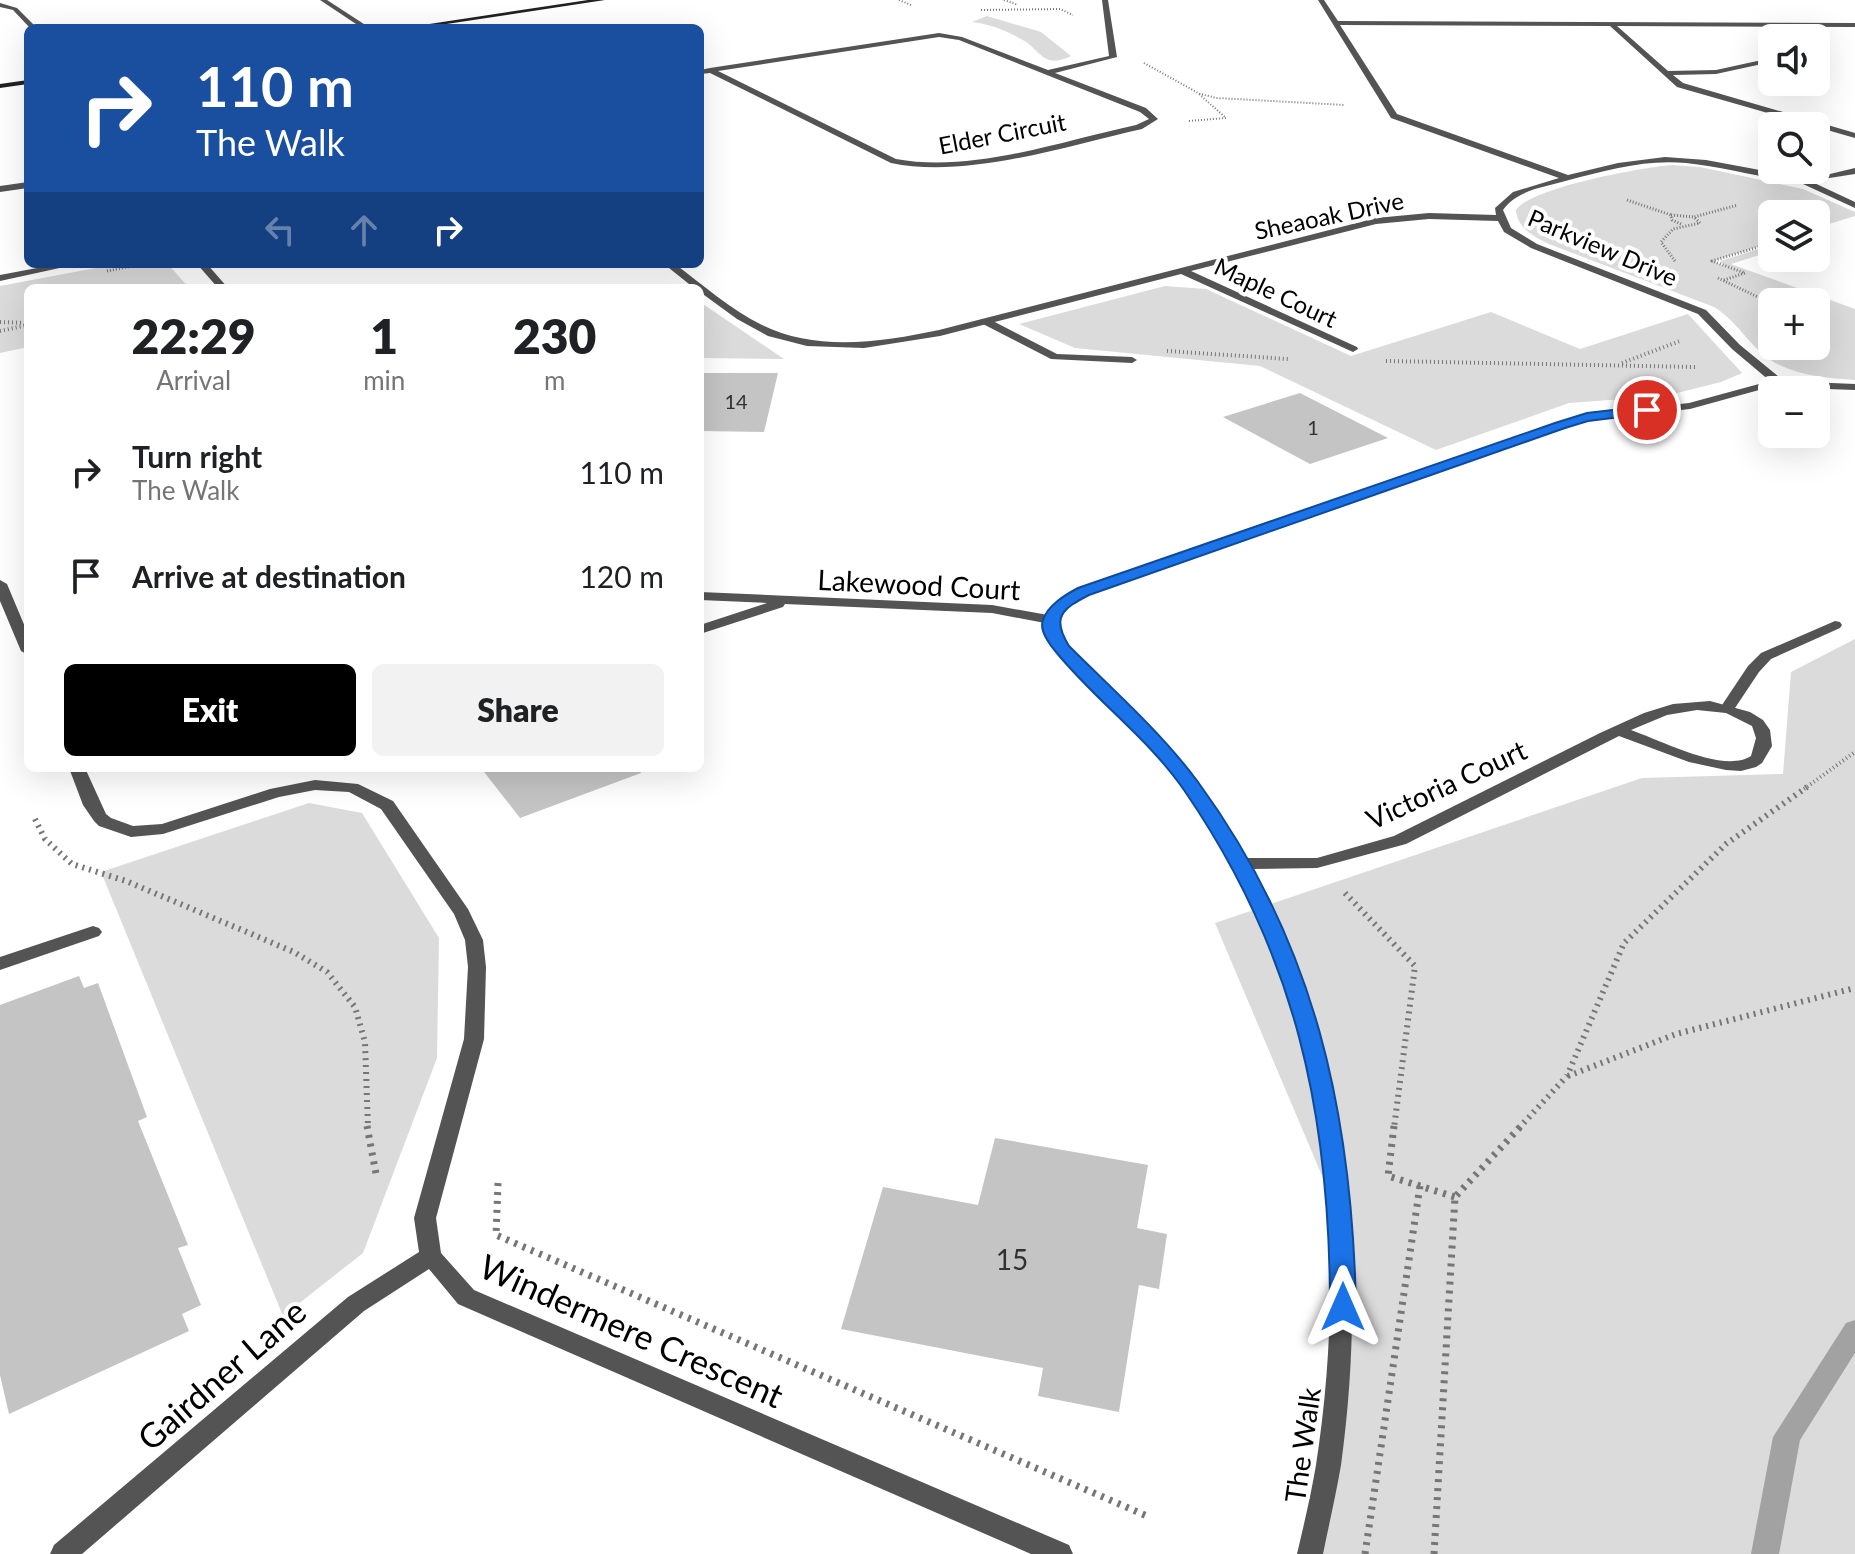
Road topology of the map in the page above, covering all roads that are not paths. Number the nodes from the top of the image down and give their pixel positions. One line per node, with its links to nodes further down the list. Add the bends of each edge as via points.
1 (323, 0): 9 (street)
2 (602, 0): 10 (street)
3 (1105, 0): 16 (street, Elder Circuit, via 1113,57)
4 (1321, 0): 7 (street)
5 (23, 1): 6 (street)
6 (0, 5): 8 (street, via 15,9)
7 (1335, 23): 12 (street); 24 (street, via 1394,116)
8 (30, 24)
9 (361, 24)
10 (434, 24)
11 (1855, 25): 12 (street)
12 (1613, 26): 17 (street)
13 (1758, 62): 17 (street, via 1716,72)
14 (710, 70): 15 (street, Elder Circuit); 16 (street, Elder Circuit, via 939,35 960,38); 16 (street, Elder Circuit, via 894,161 917,166 964,163 1139,127 1154,119)
15 (704, 71)
16 (1046, 72)
17 (1664, 73): 20 (street, via 1690,89)
18 (24, 83): 19 (street)
19 (0, 86)
20 (1855, 136)
21 (1855, 171): 23 (street, Parkview Drive)
22 (1758, 174): 24 (street, Parkview Drive, via 1658,160 1625,162)
23 (1830, 176)
24 (1568, 178): 29 (street, Parkview Drive, via 1511,195 1498,210)
25 (1810, 184): 28 (street)
26 (24, 186): 27 (street)
27 (0, 189)
28 (1855, 205)
29 (1499, 218): 33 (street, Sheaoak Drive, via 1393,218); 41 (street, Parkview Drive, via 1507,230 1534,246 1702,312)
30 (52, 268): 34 (street)
31 (206, 268): 35 (street)
32 (675, 268): 36 (street, Sheaoak Drive)
33 (1182, 271): 38 (street, Sheaoak Drive); 39 (street, Maple Court)
34 (0, 278)
35 (220, 284)
36 (698, 284)
37 (704, 288): 38 (street, Sheaoak Drive, via 786,339 875,344)
38 (985, 321): 40 (street, via 1055,357)
39 (1353, 349)
40 (1132, 360)
41 (1771, 376)
42 (1830, 386): 44 (street)
43 (1758, 387): 49 (street, via 1690,406 1613,413 1560,426 1084,591 1065,602)
44 (1855, 387)
45 (0, 584): 47 (street)
46 (704, 596): 48 (street, Lakewood Court)
47 (3, 602): 52 (street)
48 (783, 603): 49 (street, Lakewood Court, via 992,609); 51 (street, Lakewood Court)
49 (1051, 620): 56 (street, The Walk, via 1056,641 1150,736 1191,786)
50 (1835, 625): 53 (street, via 1766,656)
51 (704, 629)
52 (24, 643)
53 (1728, 708): 54 (street, Victoria Court, via 1674,709); 54 (street, via 1753,719 1764,735 1765,749 1744,766 1716,764)
54 (1618, 730): 56 (street, Victoria Court, via 1400,840 1317,863)
55 (79, 772): 59 (street, via 96,812 107,823 129,830 157,830 306,785 345,784 371,792 387,805 462,913 474,940 477,967 474,1039 425,1218)
56 (1241, 864): 62 (street, The Walk, via 1284,954 1324,1084 1337,1169 1342,1337 1330,1455)
57 (93, 932): 58 (street)
58 (0, 964)
59 (431, 1256): 60 (street, Gairdner Lane, via 356,1304); 61 (street, Windermere Crescent, via 466,1297)
60 (63, 1554)
61 (1060, 1554)
62 (1310, 1554)

